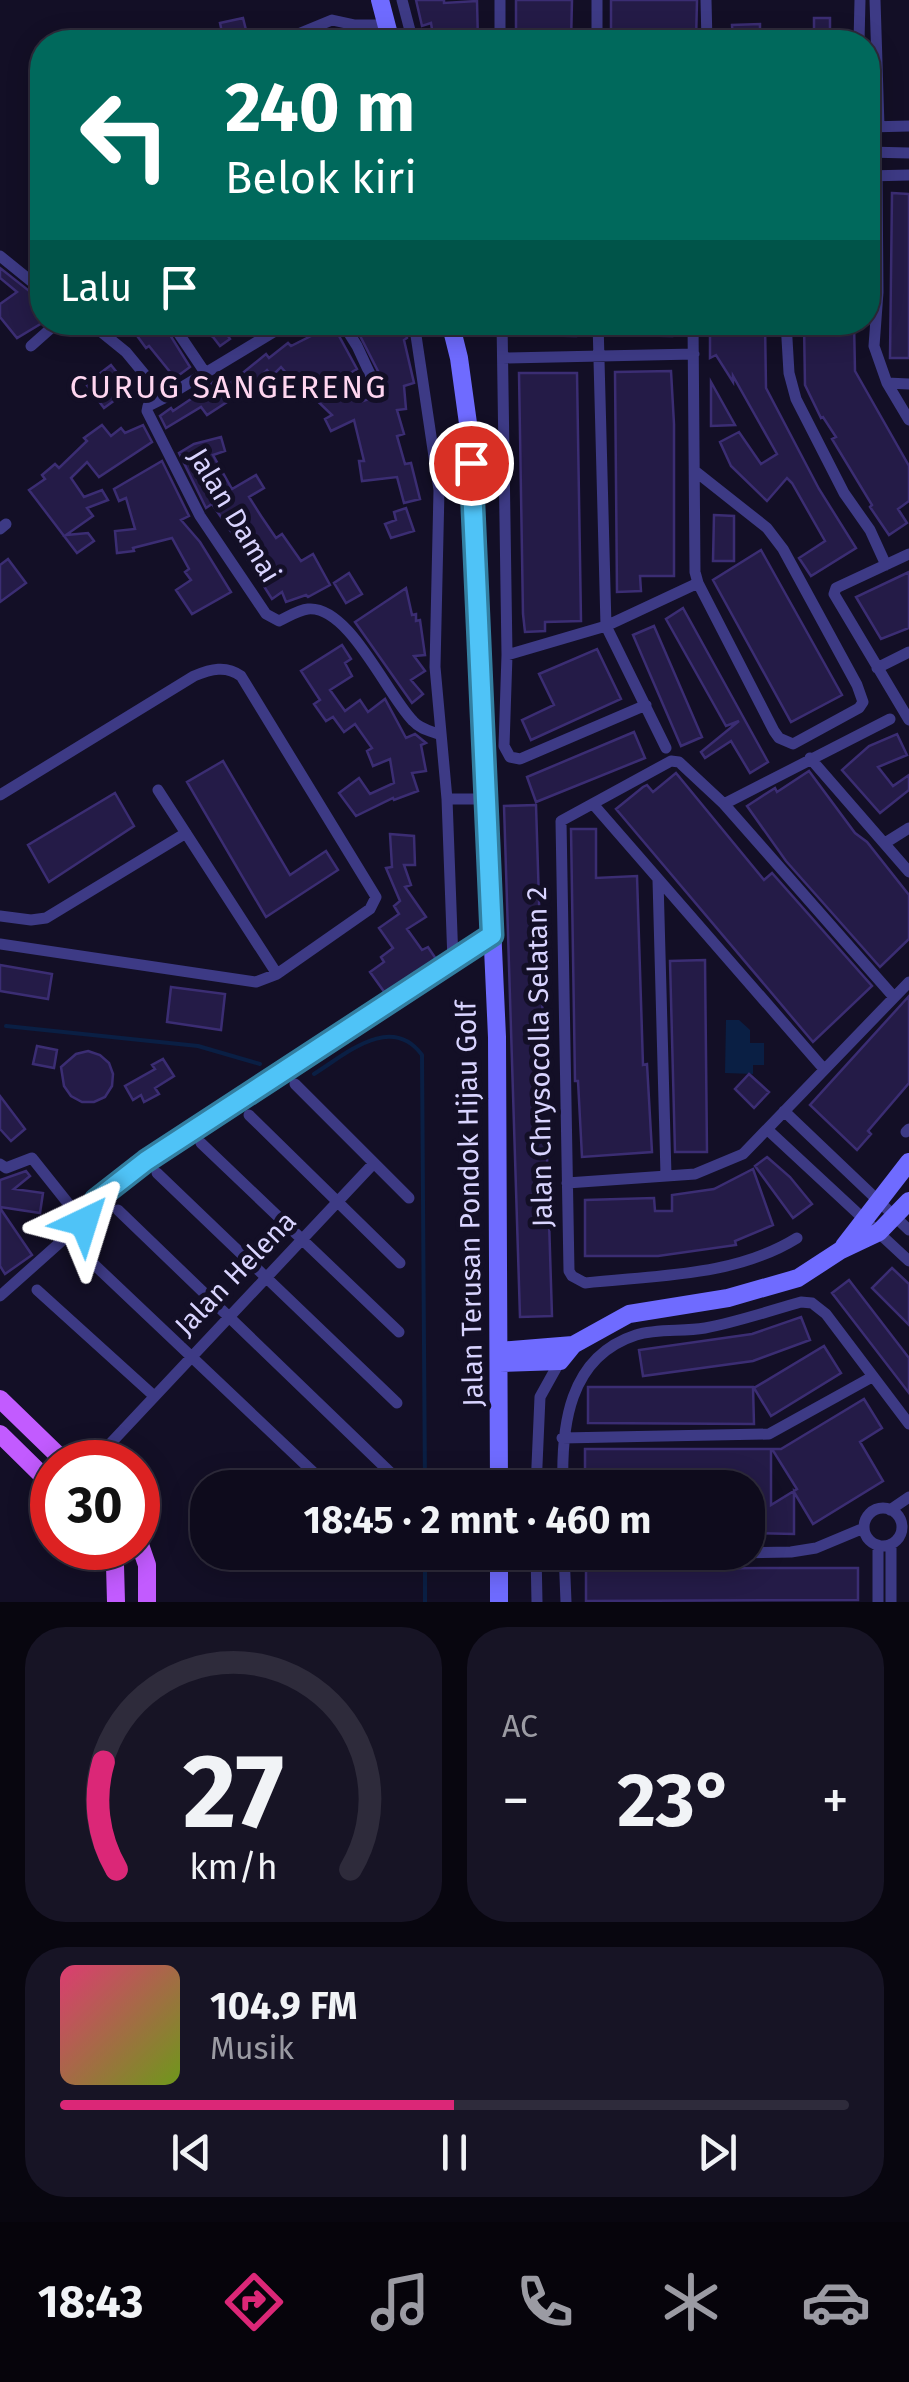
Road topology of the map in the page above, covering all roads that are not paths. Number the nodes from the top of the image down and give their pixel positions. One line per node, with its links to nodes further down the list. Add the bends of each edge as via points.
1 (380, 0): 10 (main road)
2 (402, 0): 11 (street)
3 (500, 0): 12 (street)
4 (597, 0): 13 (street)
5 (706, 0): 14 (street)
6 (860, 0): 15 (street)
7 (875, 0): 16 (street)
8 (308, 30): 9 (street, via 332,20)
9 (372, 30)
10 (387, 30)
11 (411, 30)
12 (500, 30)
13 (597, 30)
14 (707, 30)
15 (859, 30)
16 (875, 30)
17 (909, 126): 18 (street)
18 (880, 127)
19 (880, 152): 20 (street)
20 (909, 153)
21 (909, 175): 22 (street)
22 (880, 176)
23 (0, 256): 24 (street)
24 (30, 280)
25 (43, 335): 37 (street)
26 (105, 335): 45 (street)
27 (180, 335): 41 (street)
28 (269, 335): 41 (street)
29 (351, 335): 44 (street)
30 (416, 335): 49 (street)
31 (453, 335): 48 (main road, Jalan Terusan Pondok Hijau Golf)
32 (502, 335): 40 (street)
33 (598, 335): 39 (street)
34 (694, 335): 38 (street)
35 (787, 335): 51 (street, via 796,399)
36 (875, 335): 42 (street)
37 (31, 346)
38 (694, 354): 39 (street); 47 (street)
39 (598, 357): 40 (street); 53 (street)
40 (502, 358): 55 (street)
41 (206, 374): 45 (street)
42 (887, 383): 43 (street); 46 (street)
43 (909, 384)
44 (376, 387)
45 (164, 398): 60 (street, Jalan Damai, via 147,411 200,516 266,614 278,620 305,609 335,618 414,723)
46 (909, 420)
47 (695, 471): 52 (street); 52 (street, via 775,538 862,702 852,714 793,744 779,738)
48 (472, 488): 49 (street); 66 (main road, Jalan Terusan Pondok Hijau Golf)
49 (440, 490): 60 (street, via 435,667)
50 (909, 554): 51 (street)
51 (886, 565): 56 (street, via 836,588 835,598)
52 (698, 583): 53 (street)
53 (606, 626): 55 (street); 57 (street)
54 (909, 652): 56 (street)
55 (507, 656): 57 (street, via 504,746 510,757 520,759)
56 (877, 668): 59 (street)
57 (646, 705): 61 (street)
58 (890, 719): 62 (street)
59 (909, 720)
60 (441, 736): 65 (street)
61 (666, 748)
62 (810, 758): 68 (street); 71 (street)
63 (158, 790): 70 (street)
64 (0, 795): 78 (street, via 194,676 232,670 376,896 370,910)
65 (447, 799): 66 (street); 77 (street)
66 (484, 799): 75 (main road, Jalan Terusan Pondok Hijau Golf)
67 (593, 804): 68 (street, via 671,761); 73 (street); 92 (street, Jalan Chrysocolla Selatan 2, via 561,821)
68 (724, 804): 80 (street)
69 (909, 828): 71 (street)
70 (186, 833): 74 (street, via 46,918); 78 (street)
71 (884, 844): 72 (street)
72 (909, 872)
73 (658, 880): 81 (street); 91 (street)
74 (0, 916)
75 (492, 935): 77 (street); 115 (main road, Jalan Terusan Pondok Hijau Golf)
76 (0, 944): 78 (street, via 246,982)
77 (454, 961): 99 (street, via 146,1161 96,1200)
78 (277, 974)
79 (909, 982): 80 (street)
80 (894, 996): 81 (street)
81 (823, 1068): 83 (street)
82 (295, 1084): 88 (street)
83 (784, 1112): 85 (street); 94 (street)
84 (250, 1115): 95 (street)
85 (769, 1131): 91 (street, via 713,1168); 98 (street)
86 (202, 1143): 103 (street)
87 (909, 1162): 94 (main road)
88 (374, 1163): 93 (street); 95 (street, Jalan Helena)
89 (0, 1164): 99 (street, via 6,1168 32,1158)
90 (157, 1173): 108 (street)
91 (666, 1176): 92 (street)
92 (567, 1184): 102 (street, Jalan Chrysocolla Selatan 2, via 569,1270 585,1283 734,1265)
93 (409, 1198)
94 (878, 1200): 98 (main road); 100 (street)
95 (338, 1201): 103 (street, Jalan Helena); 107 (street)
96 (909, 1201): 100 (main road)
97 (118, 1210): 111 (street)
98 (864, 1217): 101 (street); 104 (main road)
99 (84, 1222): 110 (street)
100 (902, 1224): 101 (main road)
101 (879, 1232): 104 (main road); 106 (street)
102 (797, 1238)
103 (302, 1239): 108 (street, Jalan Helena); 112 (street)
104 (841, 1250): 113 (main road, via 798,1278 728,1298 628,1314)
105 (82, 1254): 114 (street)
106 (909, 1262)
107 (400, 1263)
108 (266, 1277): 111 (street, Jalan Helena); 120 (street)
109 (37, 1290): 118 (street)
110 (0, 1296)
111 (228, 1316): 114 (street, Jalan Helena); 128 (street)
112 (399, 1332)
113 (573, 1345): 115 (main road); 116 (main road)
114 (190, 1356): 118 (street, Jalan Helena); 127 (street)
115 (499, 1357): 116 (main road); 129 (main road, Jalan Terusan Pondok Hijau Golf)
116 (560, 1361): 130 (street, via 540,1397)
117 (872, 1377): 121 (street); 123 (street, via 770,1434); 123 (street, via 826,1314 801,1302 612,1344 582,1380)
118 (153, 1395): 125 (street, Jalan Helena)
119 (0, 1399): 124 (main road)
120 (397, 1403)
121 (909, 1424)
122 (0, 1434): 126 (main road)
123 (562, 1438): 131 (street)
124 (42, 1440)
125 (112, 1440)
126 (30, 1463)
127 (311, 1470)
128 (388, 1470)
129 (499, 1470)
130 (537, 1470)
131 (563, 1470)
132 (909, 1497): 133 (street)
133 (899, 1515): 134 (street, via 880,1508); 135 (street, via 900,1535)
134 (864, 1528): 135 (street, via 868,1539); 136 (street, via 816,1548)
135 (884, 1545): 147 (street); 148 (street)
136 (765, 1552)
137 (115, 1570): 142 (main road)
138 (147, 1570): 143 (main road)
139 (499, 1570): 144 (main road)
140 (537, 1570): 145 (street)
141 (565, 1570): 146 (street)
142 (116, 1602)
143 (147, 1602)
144 (499, 1602)
145 (538, 1602)
146 (566, 1602)
147 (878, 1602)
148 (891, 1602)

